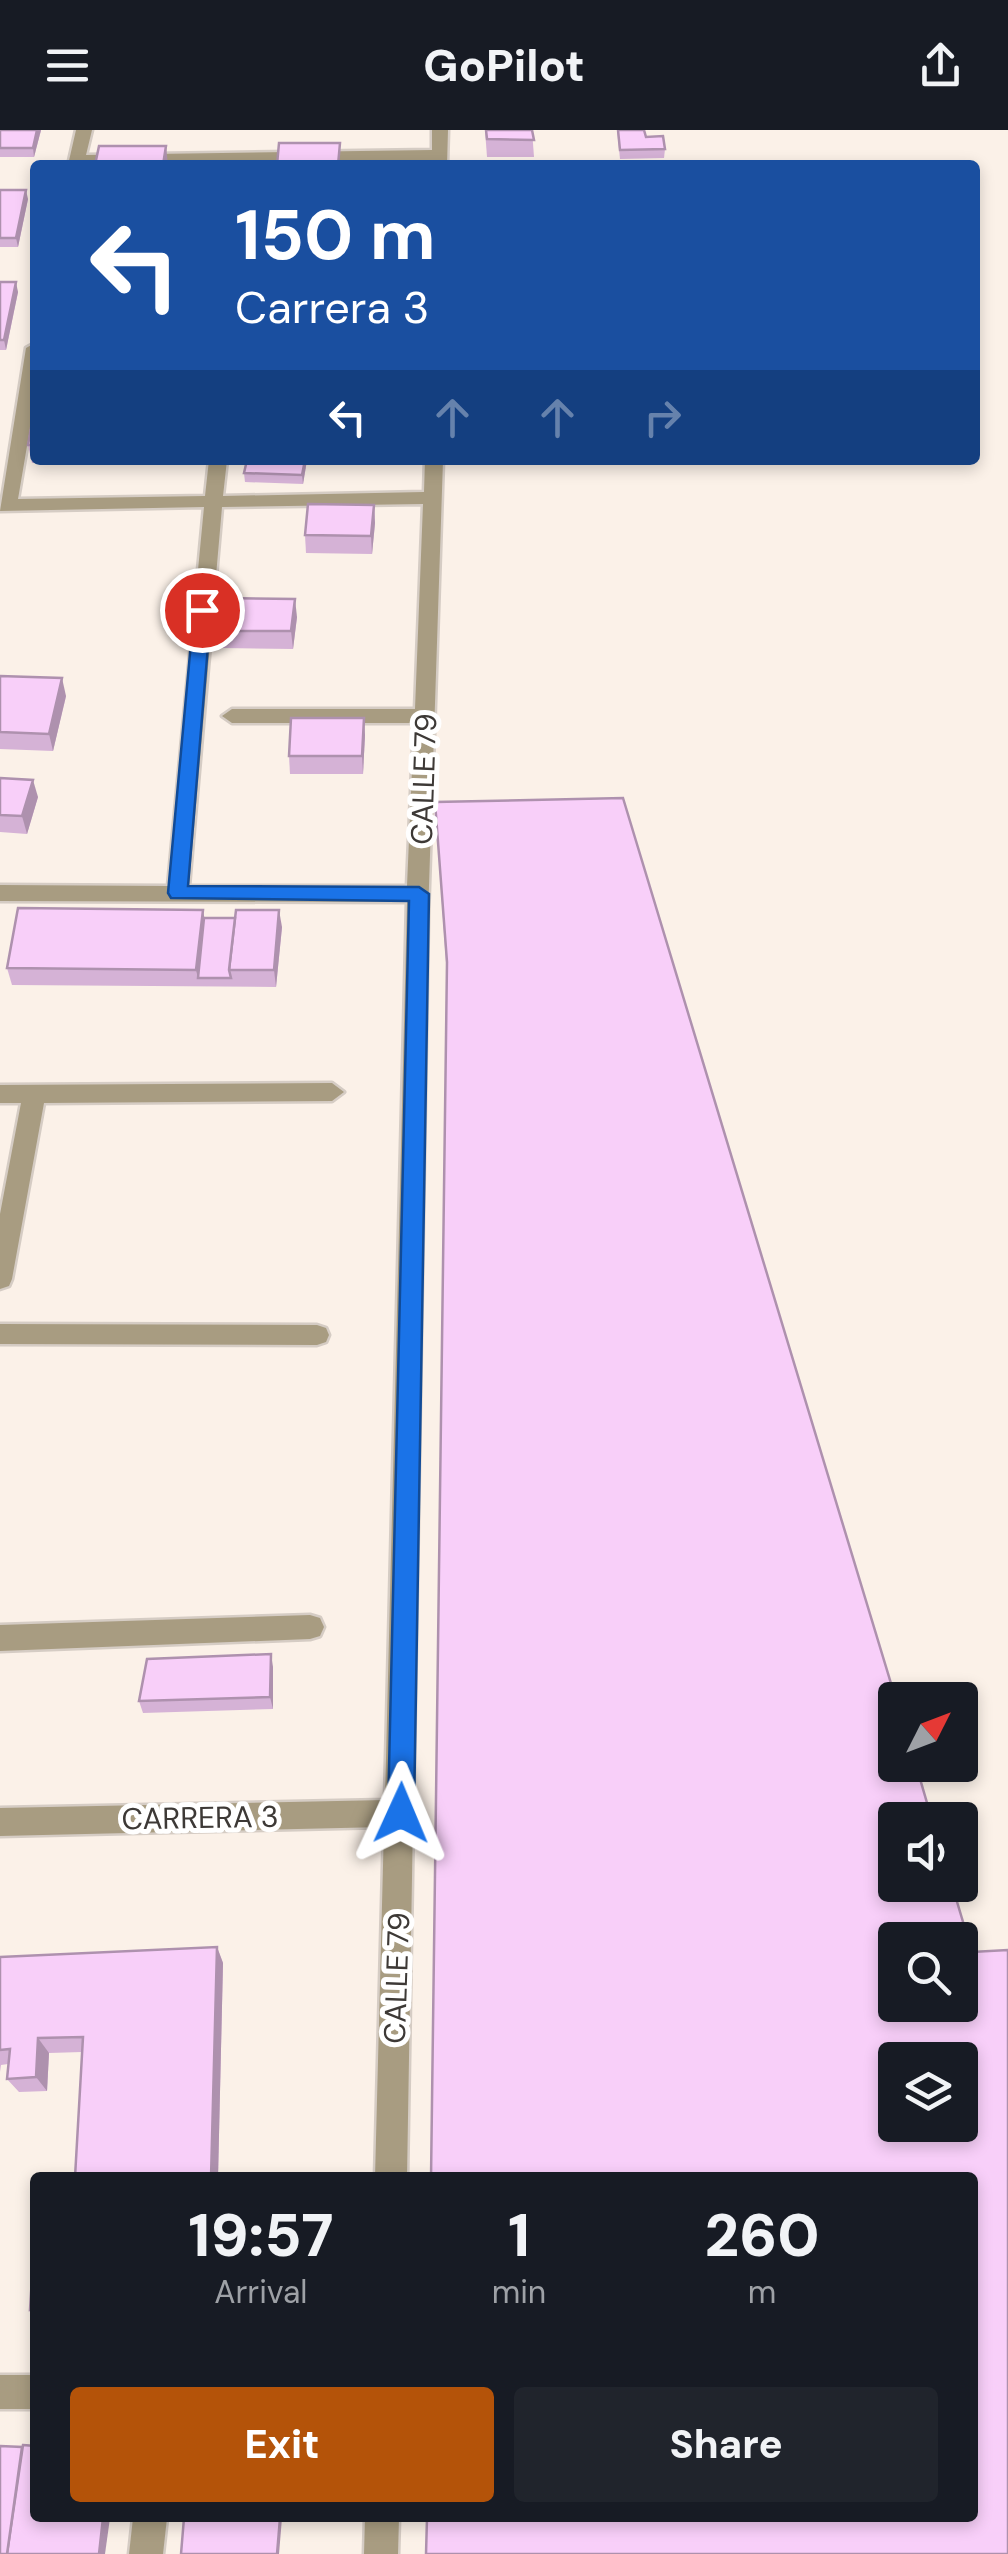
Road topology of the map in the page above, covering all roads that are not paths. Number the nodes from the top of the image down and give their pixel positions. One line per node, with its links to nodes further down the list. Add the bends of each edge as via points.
1 (84, 130): 3 (street)
2 (440, 130): 4 (street)
3 (78, 160)
4 (439, 160)
5 (30, 373): 10 (street)
6 (218, 465): 9 (street)
7 (434, 465): 8 (street, CALLE 79)
8 (434, 498): 9 (street); 12 (street, CALLE 79)
9 (214, 502): 10 (street); 14 (street)
10 (4, 505)
11 (232, 716): 12 (street)
12 (426, 716): 15 (street, CALLE 79)
13 (0, 893): 14 (street)
14 (178, 893): 15 (street)
15 (419, 894): 24 (street, CALLE 79)
16 (332, 1092): 18 (street)
17 (0, 1094): 18 (street)
18 (34, 1094): 19 (street)
19 (0, 1279)
20 (0, 1334): 21 (street)
21 (317, 1334)
22 (310, 1626): 23 (street)
23 (0, 1638)
24 (401, 1813): 25 (street, CARRERA 3); 26 (street, CALLE 79)
25 (0, 1822)
26 (392, 2172)
27 (0, 2392): 28 (street)
28 (30, 2392)
29 (150, 2522): 31 (street)
30 (382, 2522): 32 (street)
31 (146, 2554)
32 (380, 2554)

